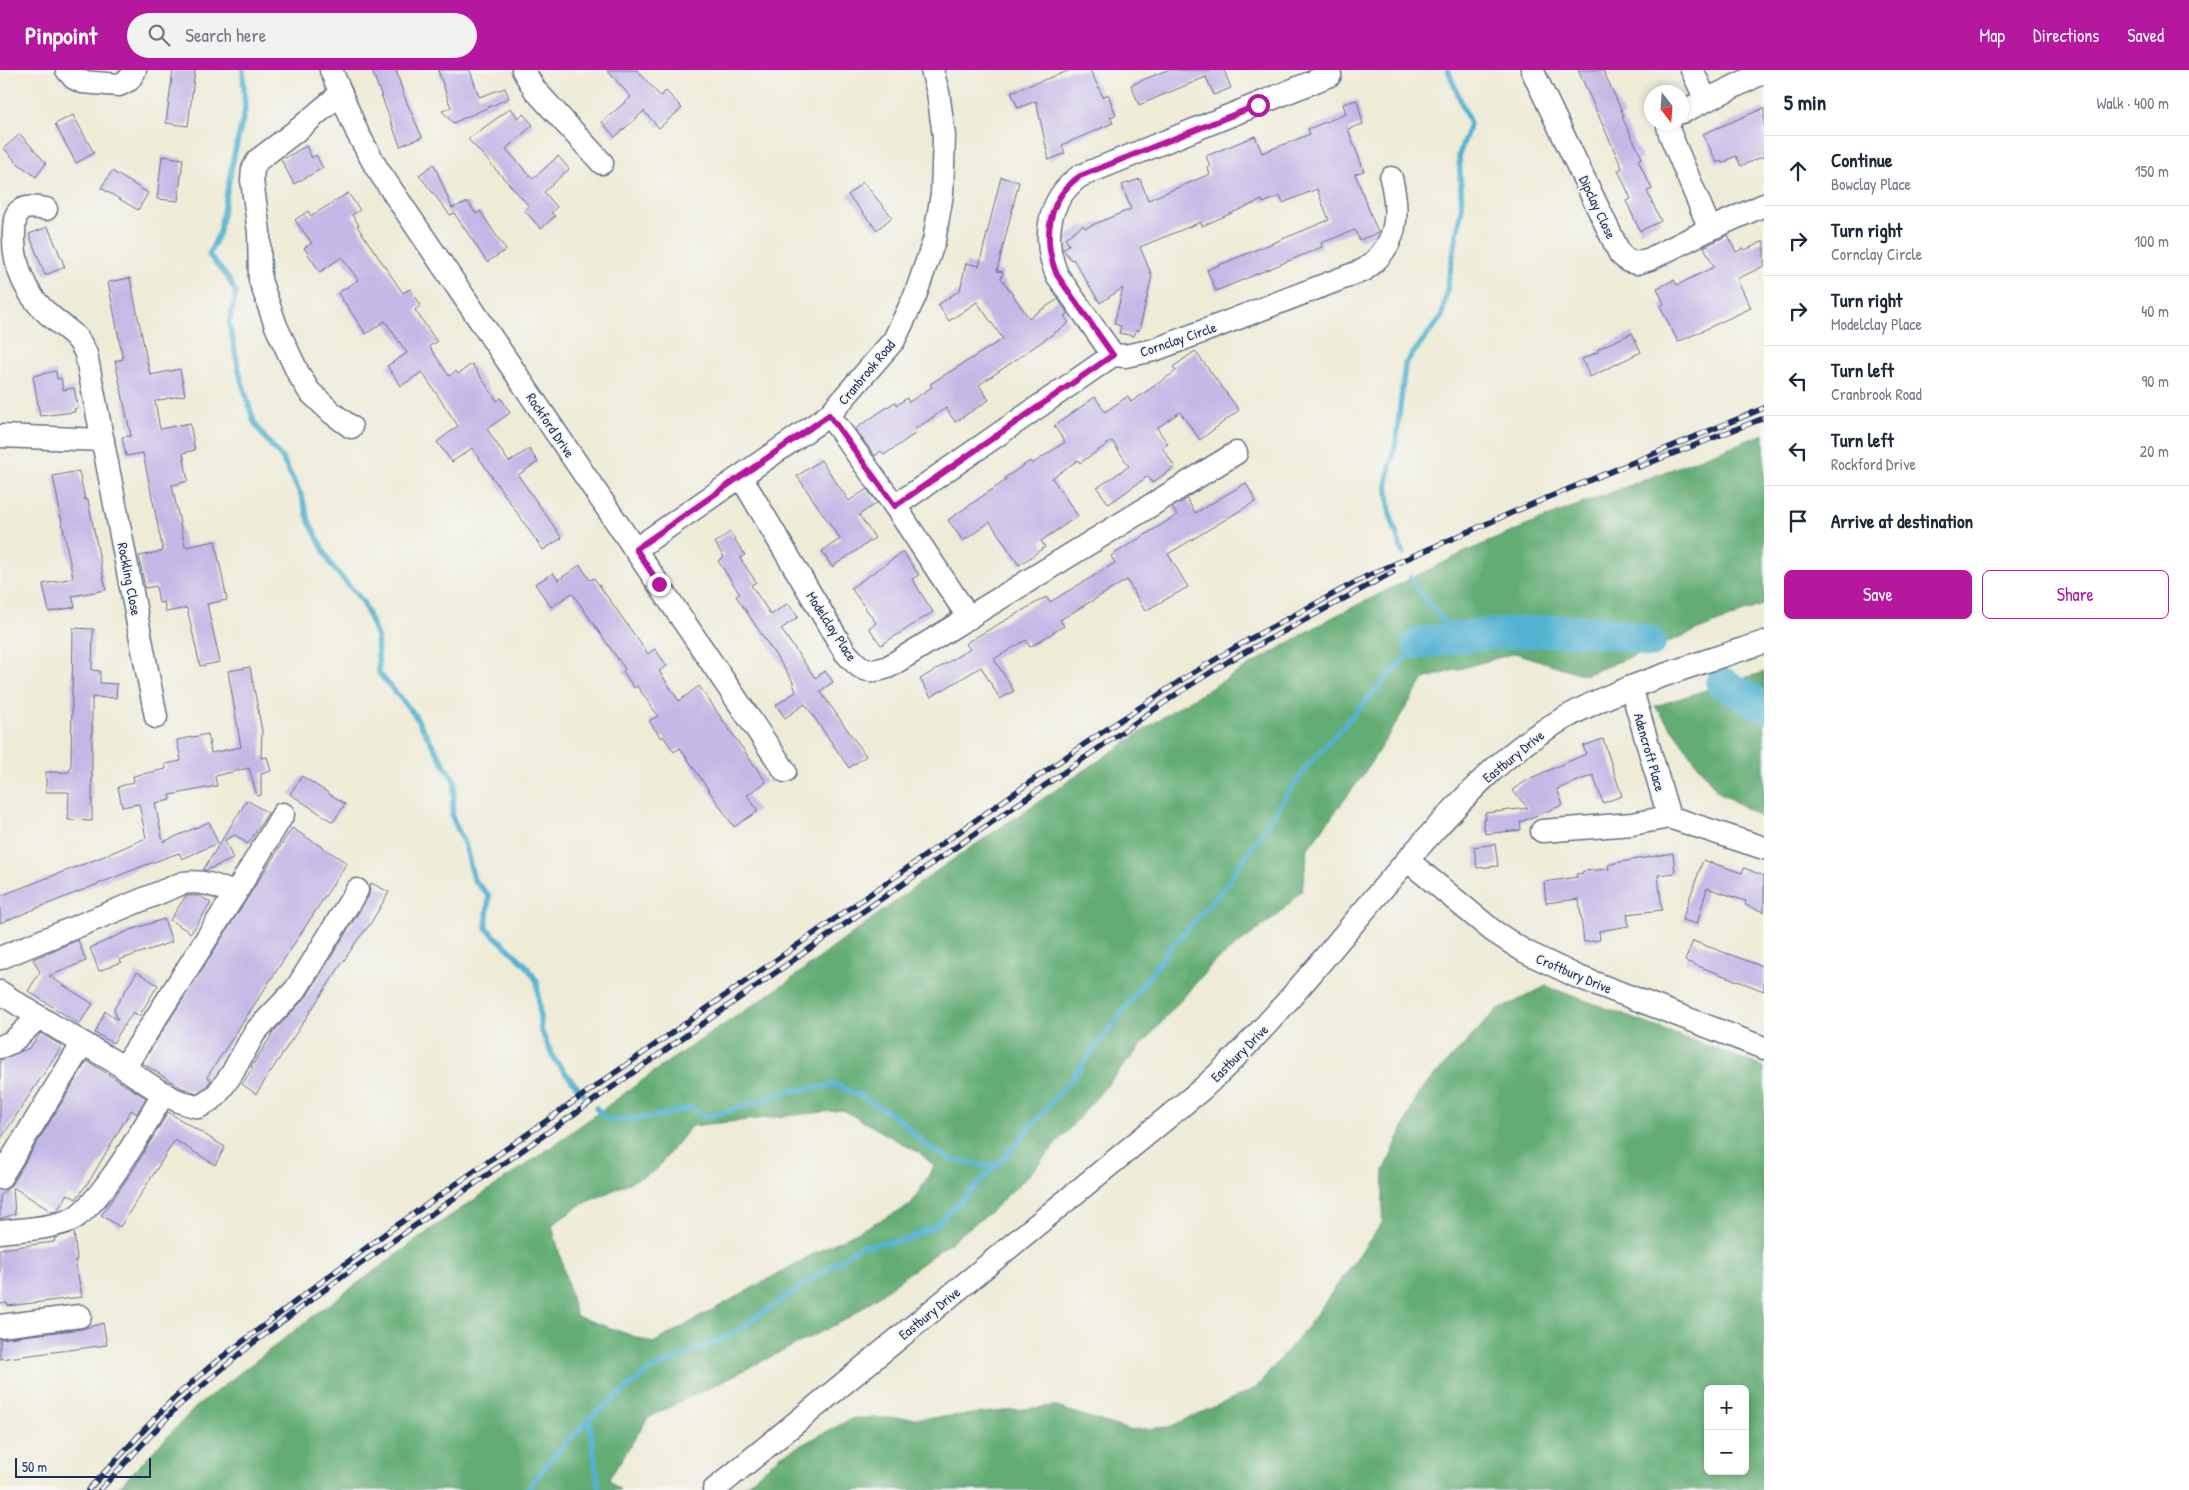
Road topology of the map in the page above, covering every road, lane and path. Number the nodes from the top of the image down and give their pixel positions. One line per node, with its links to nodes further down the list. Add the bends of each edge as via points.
1 (67, 70): 2 (street, via 82,82 119,84 129,80)
2 (135, 70)
3 (332, 70): 10 (street, Rockford Drive)
4 (523, 70): 14 (street, via 535,90)
5 (932, 70): 20 (street, Cranbrook Road, via 944,136 942,194 934,241 915,296 894,340)
6 (1532, 70): 18 (street, Dipclay Close, via 1620,254 1637,263)
7 (1692, 70): 11 (street)
8 (1764, 72): 11 (street)
9 (1330, 75): 19 (street, via 1080,176 1067,185 1048,229 1052,263)
10 (340, 93): 21 (street, via 258,160 252,180 259,232 260,280 276,326 309,391); 27 (street, Rockford Drive, via 376,167)
11 (1706, 100): 12 (street)
12 (1689, 108)
13 (1670, 130): 18 (street)
14 (602, 163)
15 (1391, 178): 19 (street, Cornclay Circle, via 1396,198 1395,227 1388,246 1364,270 1154,350)
16 (1764, 205): 18 (street, Dipclay Close)
17 (46, 209): 23 (street, Rockling Close, via 31,207 20,210 15,216 14,248 21,277 29,294 74,334 86,354)
18 (1710, 229)
19 (1113, 355): 26 (street)
20 (829, 415): 25 (street, Cranbrook Road); 26 (street)
21 (351, 427)
22 (0, 436): 23 (street)
23 (103, 440): 31 (street, Rockling Close)
24 (1236, 454): 28 (street, Modelclay Place)
25 (741, 477): 27 (street, Cranbrook Road); 28 (street, Modelclay Place, via 845,652 859,668 875,672 888,667)
26 (895, 506): 28 (street)
27 (636, 549): 32 (street, Rockford Drive)
28 (970, 618)
29 (1764, 642): 30 (street, Eastbury Drive)
30 (1630, 687): 34 (street, Adencroft Place); 37 (street, Eastbury Drive, via 1581,708 1532,739 1462,799)
31 (156, 717)
32 (785, 771)
33 (283, 814): 39 (street)
34 (1669, 818): 35 (street); 36 (street)
35 (1542, 831)
36 (1764, 848)
37 (1407, 860): 45 (street, Croftbury Drive, via 1492,931 1524,952 1576,976); 52 (street, Eastbury Drive, via 1278,1014 1240,1054)
38 (356, 890): 47 (street, via 296,989 255,1032 215,1097 199,1107)
39 (235, 894): 40 (street, via 208,883 184,884); 46 (street)
40 (0, 958)
41 (0, 992): 42 (street)
42 (38, 1018): 43 (street); 44 (street, via 12,1042)
43 (83, 1043): 46 (street); 48 (street)
44 (0, 1047)
45 (1764, 1048)
46 (124, 1068): 47 (street)
47 (164, 1093): 49 (street, via 108,1182 82,1213 69,1221)
48 (0, 1178)
49 (0, 1232)
50 (80, 1316): 51 (street)
51 (0, 1326)
52 (714, 1490)

